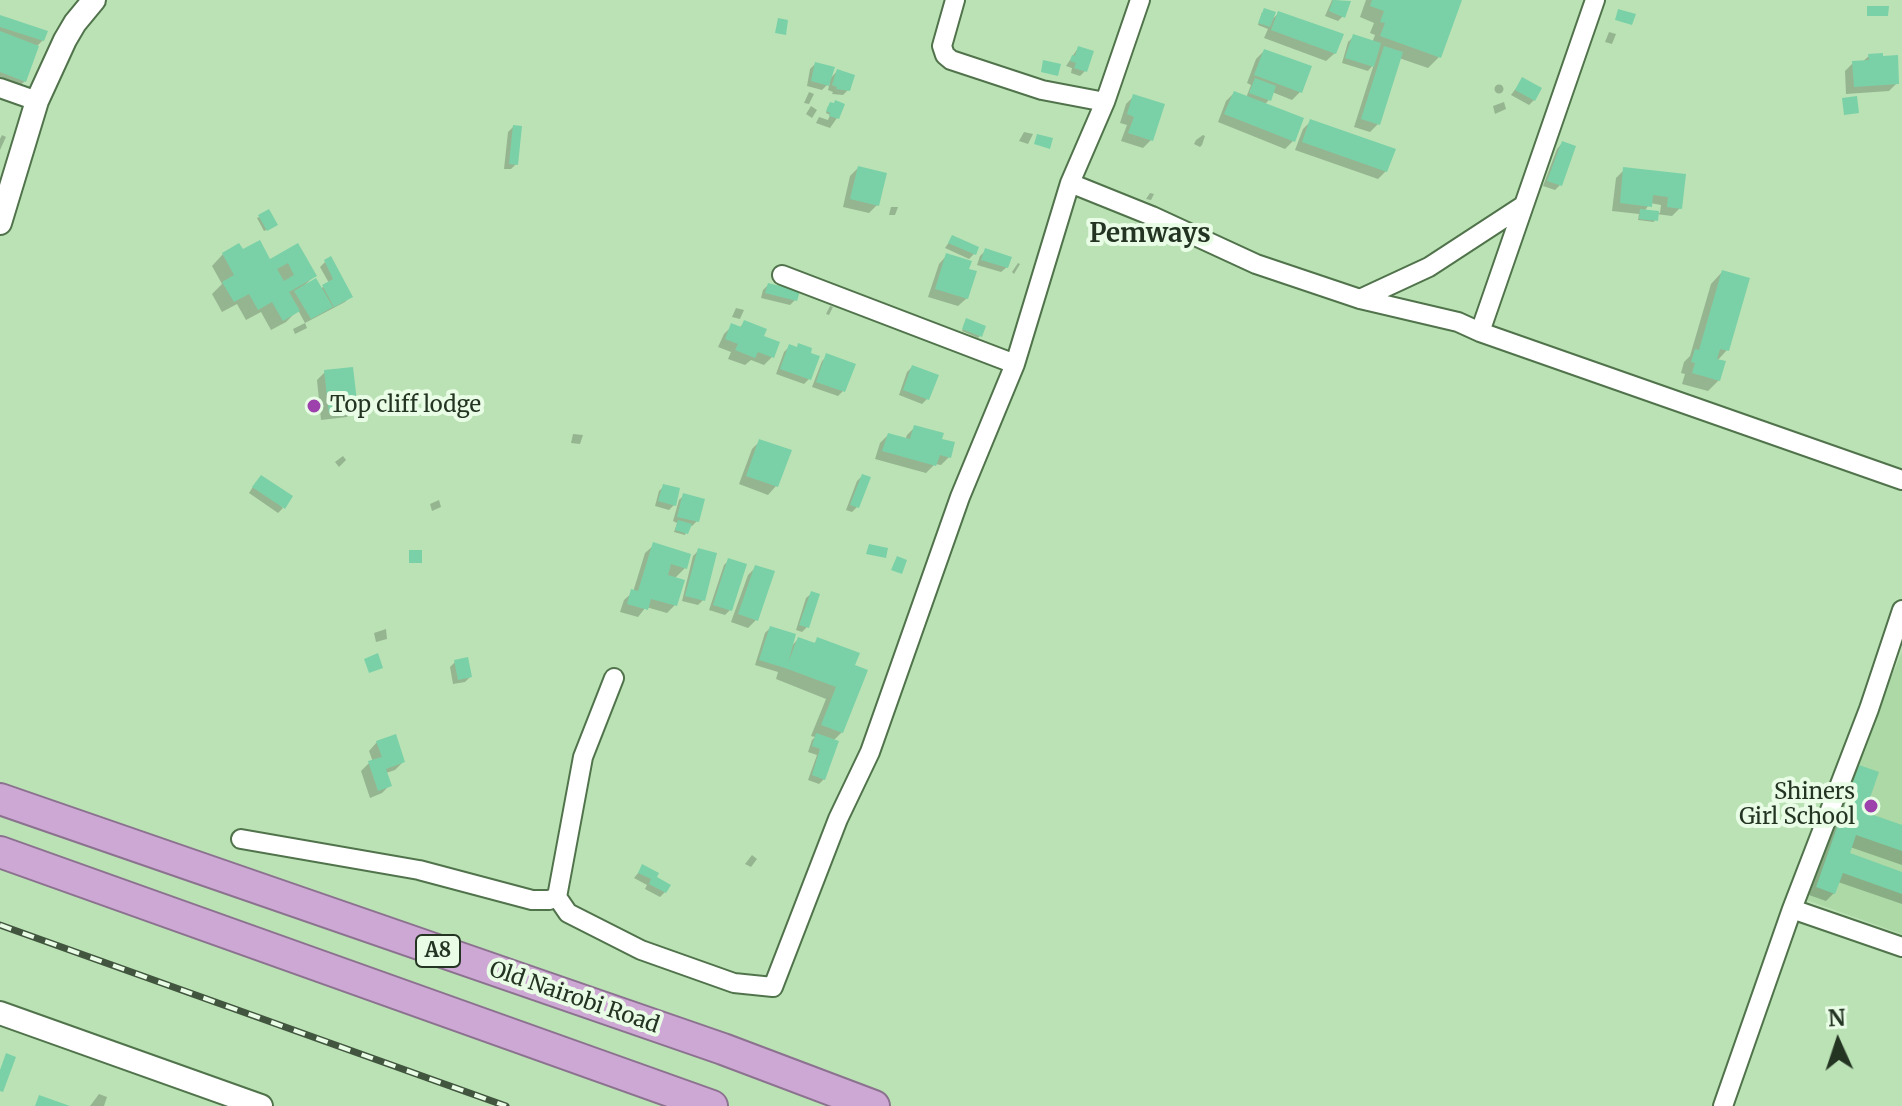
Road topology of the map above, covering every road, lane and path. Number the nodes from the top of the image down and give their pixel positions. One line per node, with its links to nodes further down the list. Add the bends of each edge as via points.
1 (94, 0): 6 (street, via 65,40)
2 (955, 0): 7 (street, via 942,46 951,60 1042,90)
3 (1140, 0): 7 (street)
4 (1595, 0): 9 (street)
5 (0, 88): 6 (street)
6 (37, 101): 10 (street)
7 (1105, 102): 8 (street)
8 (1070, 183): 12 (street, via 1256,264); 14 (street)
9 (1524, 205): 12 (street, via 1429,267); 13 (street)
10 (0, 223)
11 (782, 275): 14 (street)
12 (1360, 299): 13 (street)
13 (1480, 332): 15 (street)
14 (1015, 364): 21 (street, via 960,497 870,752 838,819 773,987 734,983 641,950 568,913)
15 (1902, 480)
16 (1902, 610): 22 (street)
17 (614, 678): 21 (street, via 583,757)
18 (0, 799): 27 (highway, Old Nairobi Road / A8)
19 (241, 839): 21 (street, via 419,870 532,900)
20 (0, 852): 26 (highway, A8)
21 (557, 897)
22 (1792, 909): 23 (street); 28 (street)
23 (1902, 947)
24 (0, 1013): 25 (street)
25 (261, 1106)
26 (712, 1106)
27 (874, 1106)
28 (1723, 1106)

